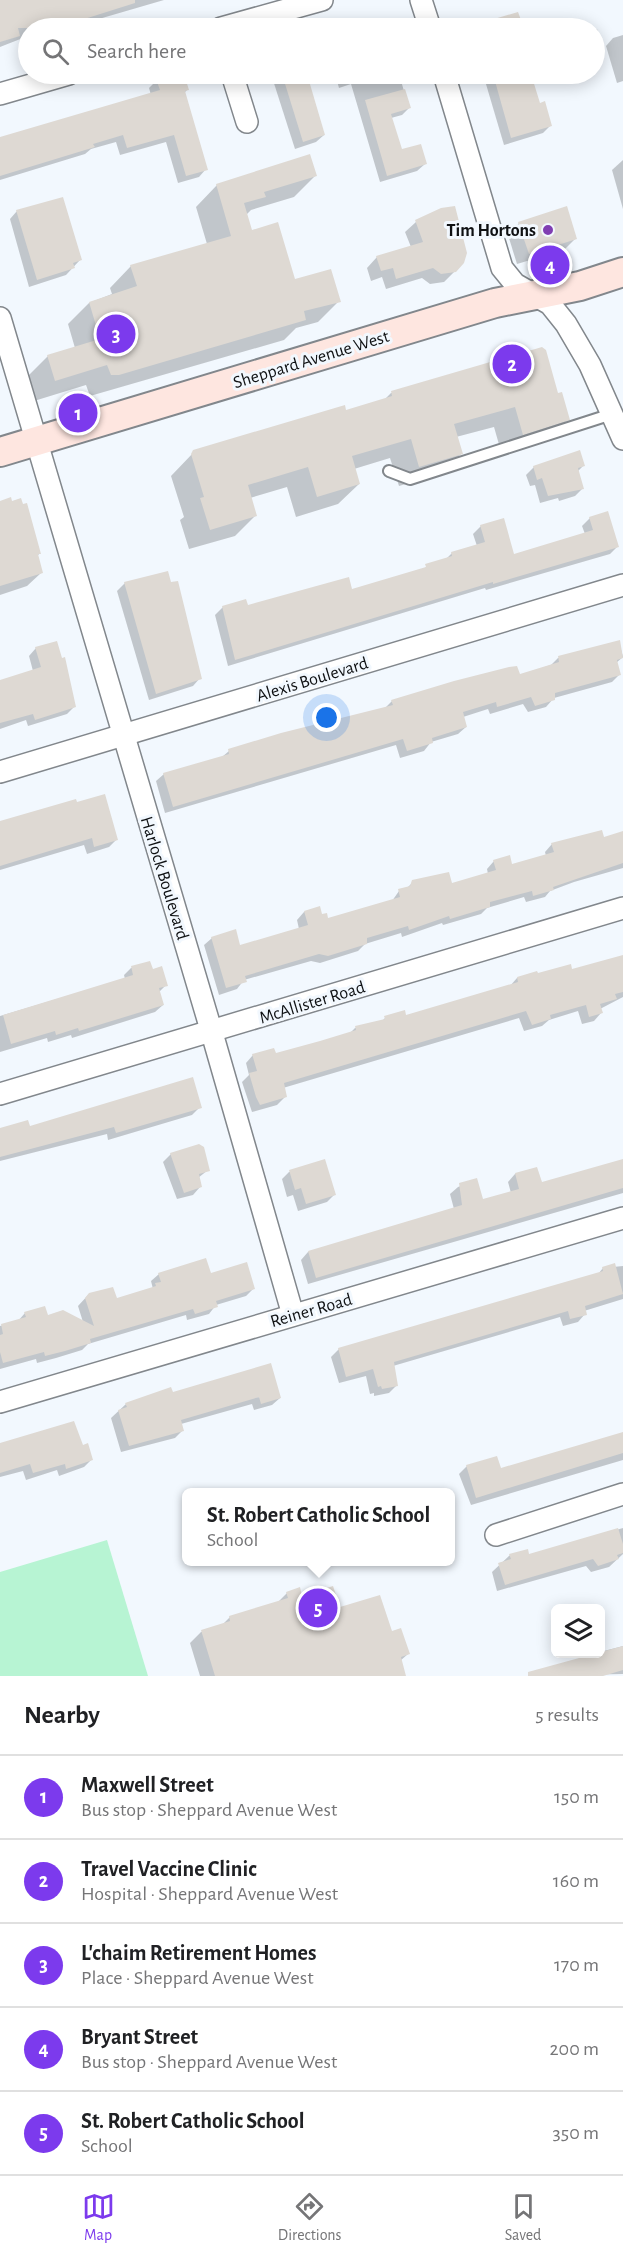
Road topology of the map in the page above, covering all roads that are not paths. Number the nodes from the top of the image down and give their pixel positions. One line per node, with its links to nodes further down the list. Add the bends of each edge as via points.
1 (322, 0): 3 (street)
2 (422, 0): 4 (street)
3 (257, 18)
4 (427, 18)
5 (34, 84): 8 (street)
6 (235, 84): 9 (street)
7 (447, 84): 11 (street, via 502,268 515,284)
8 (0, 94)
9 (247, 122)
10 (623, 272): 11 (main road, Sheppard Avenue West)
11 (536, 296): 13 (street, via 550,304 566,324); 15 (main road, Sheppard Avenue West, via 495,303)
12 (0, 318): 15 (street, Harlock Boulevard)
13 (612, 414): 14 (street); 17 (lane, via 410,479)
14 (623, 439)
15 (35, 441): 16 (main road, Sheppard Avenue West); 19 (street, Harlock Boulevard)
16 (0, 452)
17 (389, 471)
18 (623, 585): 19 (street, Alexis Boulevard)
19 (122, 736): 20 (street, Alexis Boulevard); 22 (street, Harlock Boulevard)
20 (0, 772)
21 (623, 908): 22 (street, McAllister Road)
22 (212, 1033): 23 (street, McAllister Road); 25 (street, Harlock Boulevard)
23 (0, 1094)
24 (623, 1218): 25 (street, Reiner Road)
25 (293, 1315): 26 (street, Reiner Road)
26 (0, 1402)
27 (623, 1494): 28 (street)
28 (496, 1535)

